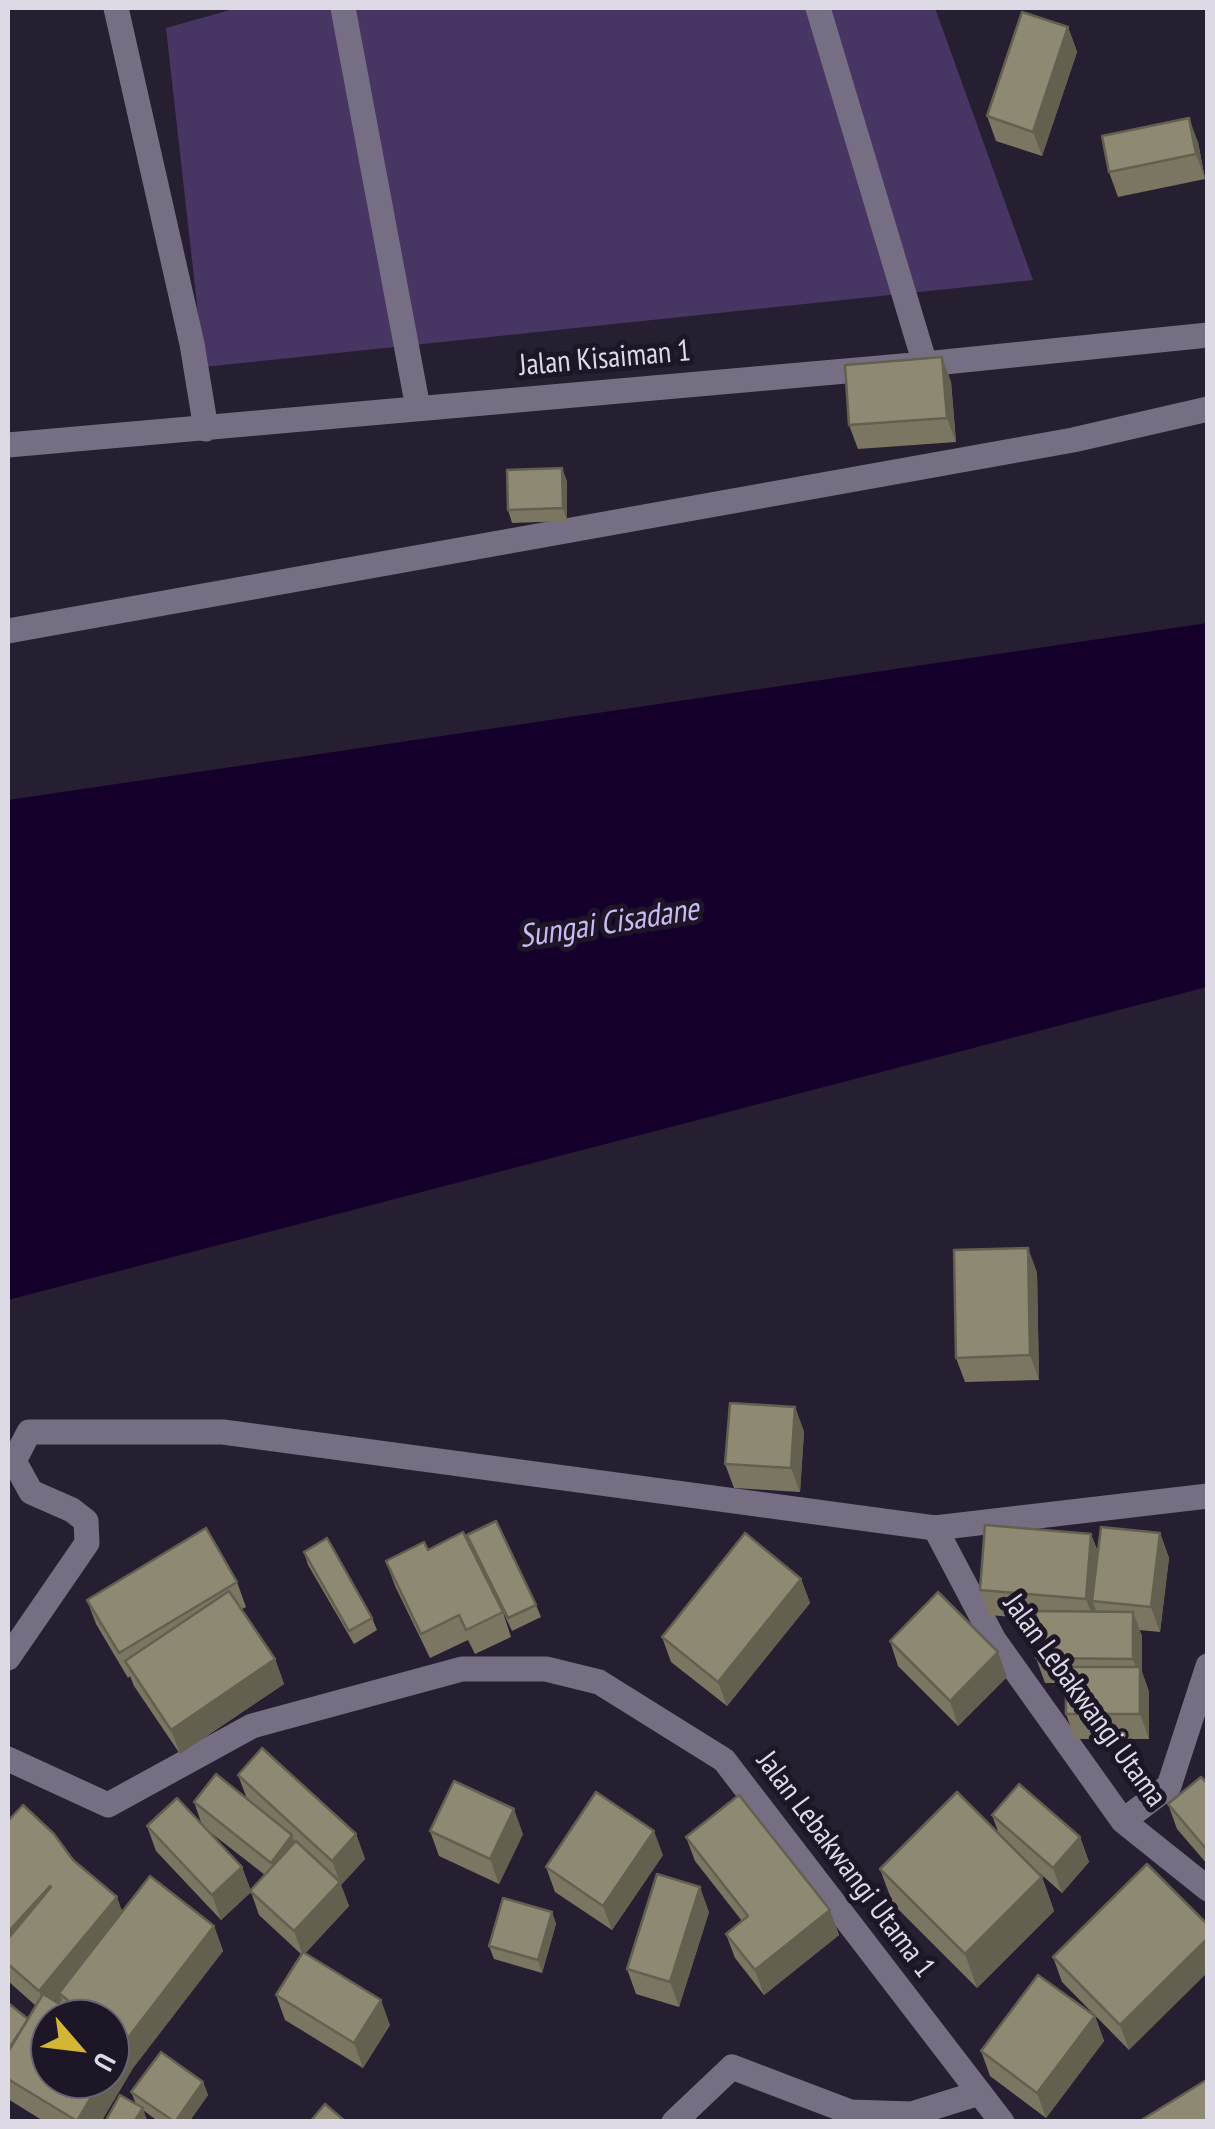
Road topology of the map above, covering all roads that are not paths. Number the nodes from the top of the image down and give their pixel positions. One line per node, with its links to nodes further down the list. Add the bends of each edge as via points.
1 (116, 8): 8 (street)
2 (342, 8): 6 (street)
3 (818, 8): 5 (street)
4 (1208, 334): 5 (street, Jalan Kisaiman 1)
5 (925, 364): 6 (street, Jalan Kisaiman 1)
6 (418, 408): 8 (street, Jalan Kisaiman 1)
7 (1208, 409): 10 (street, via 1073,440)
8 (206, 429): 9 (street, Jalan Kisaiman 1)
9 (8, 445)
10 (8, 631)
11 (1208, 1496): 12 (street)
12 (935, 1528): 13 (street, via 223,1432 29,1432 14,1461 31,1492 86,1521 87,1543); 16 (street, Jalan Lebakwangi Utama, via 994,1640)
13 (8, 1658)
14 (1208, 1666): 16 (street, via 1169,1786)
15 (8, 1759): 18 (street, Jalan Lebakwangi Utama 1, via 108,1805 252,1726 462,1670 546,1669 600,1682 724,1760)
16 (1123, 1821): 17 (street, Jalan Lebakwangi Utama)
17 (1208, 1889)
18 (980, 2094): 19 (street, via 912,2114 850,2112 732,2067); 20 (street, Jalan Lebakwangi Utama 1)
19 (674, 2122)
20 (1002, 2122)

